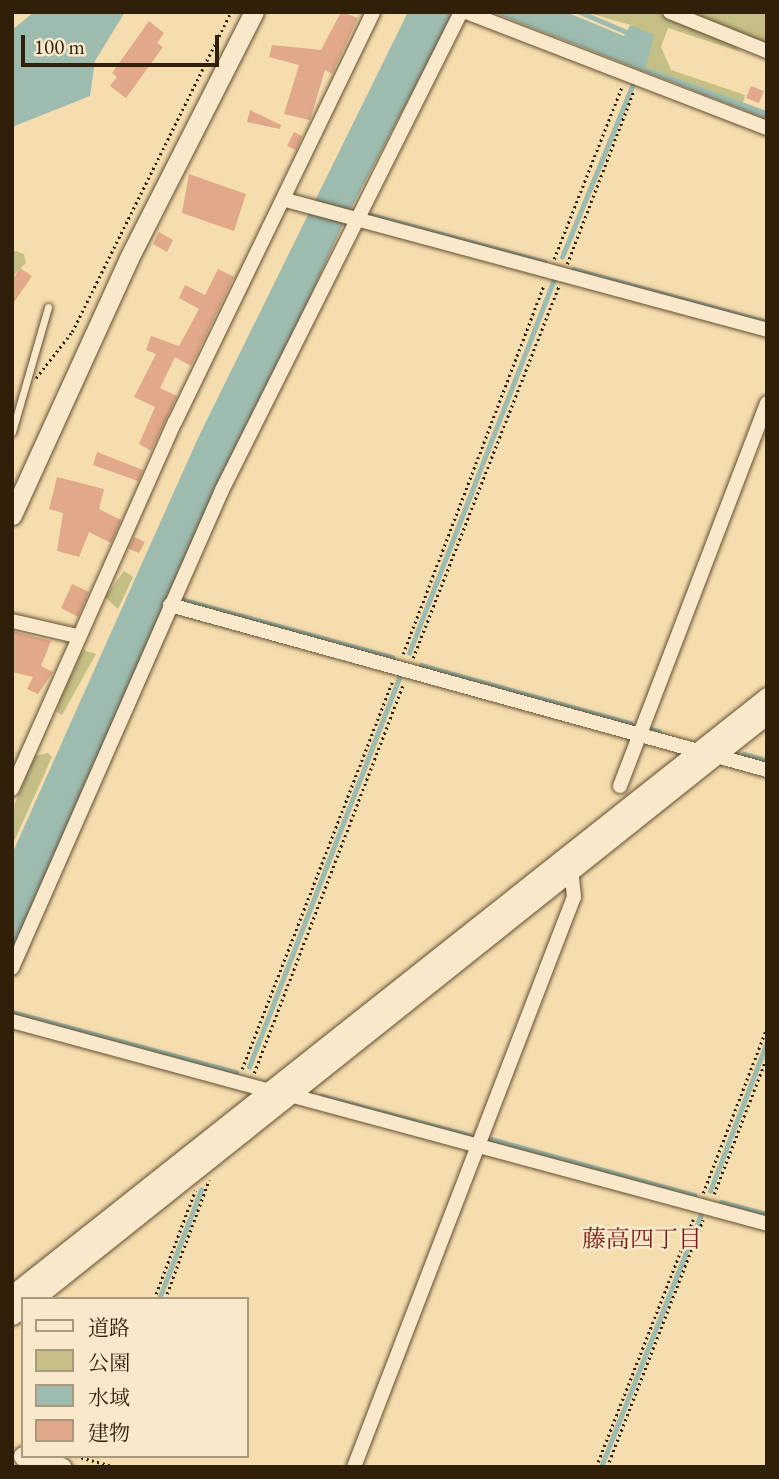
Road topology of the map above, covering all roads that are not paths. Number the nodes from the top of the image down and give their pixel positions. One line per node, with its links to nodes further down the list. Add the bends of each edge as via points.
1 (254, 12): 13 (street, via 129,258)
2 (373, 12): 7 (street)
3 (463, 12): 6 (street); 8 (street)
4 (670, 12): 5 (street)
5 (767, 51)
6 (767, 128)
7 (286, 200): 8 (street); 16 (street)
8 (352, 218): 10 (street); 14 (street)
9 (48, 307): 12 (lane, via 32,377)
10 (767, 330)
11 (767, 403): 19 (street)
12 (12, 432)
13 (12, 515)
14 (170, 605): 19 (street); 25 (street)
15 (12, 621): 16 (street)
16 (78, 636): 23 (street)
17 (767, 697): 20 (street)
18 (767, 715): 20 (street)
19 (638, 732): 20 (street); 22 (street)
20 (707, 753): 21 (street); 24 (street); 27 (street)
21 (767, 770)
22 (620, 786)
23 (12, 789)
24 (571, 869): 28 (street); 29 (street, via 574,897)
25 (12, 968)
26 (12, 1021): 27 (street)
27 (270, 1091): 31 (street)
28 (290, 1095): 29 (street); 32 (street)
29 (478, 1147): 30 (street); 35 (street)
30 (767, 1224)
31 (12, 1295)
32 (36, 1297)
33 (30, 1458): 34 (street)
34 (61, 1467)
35 (354, 1467)

